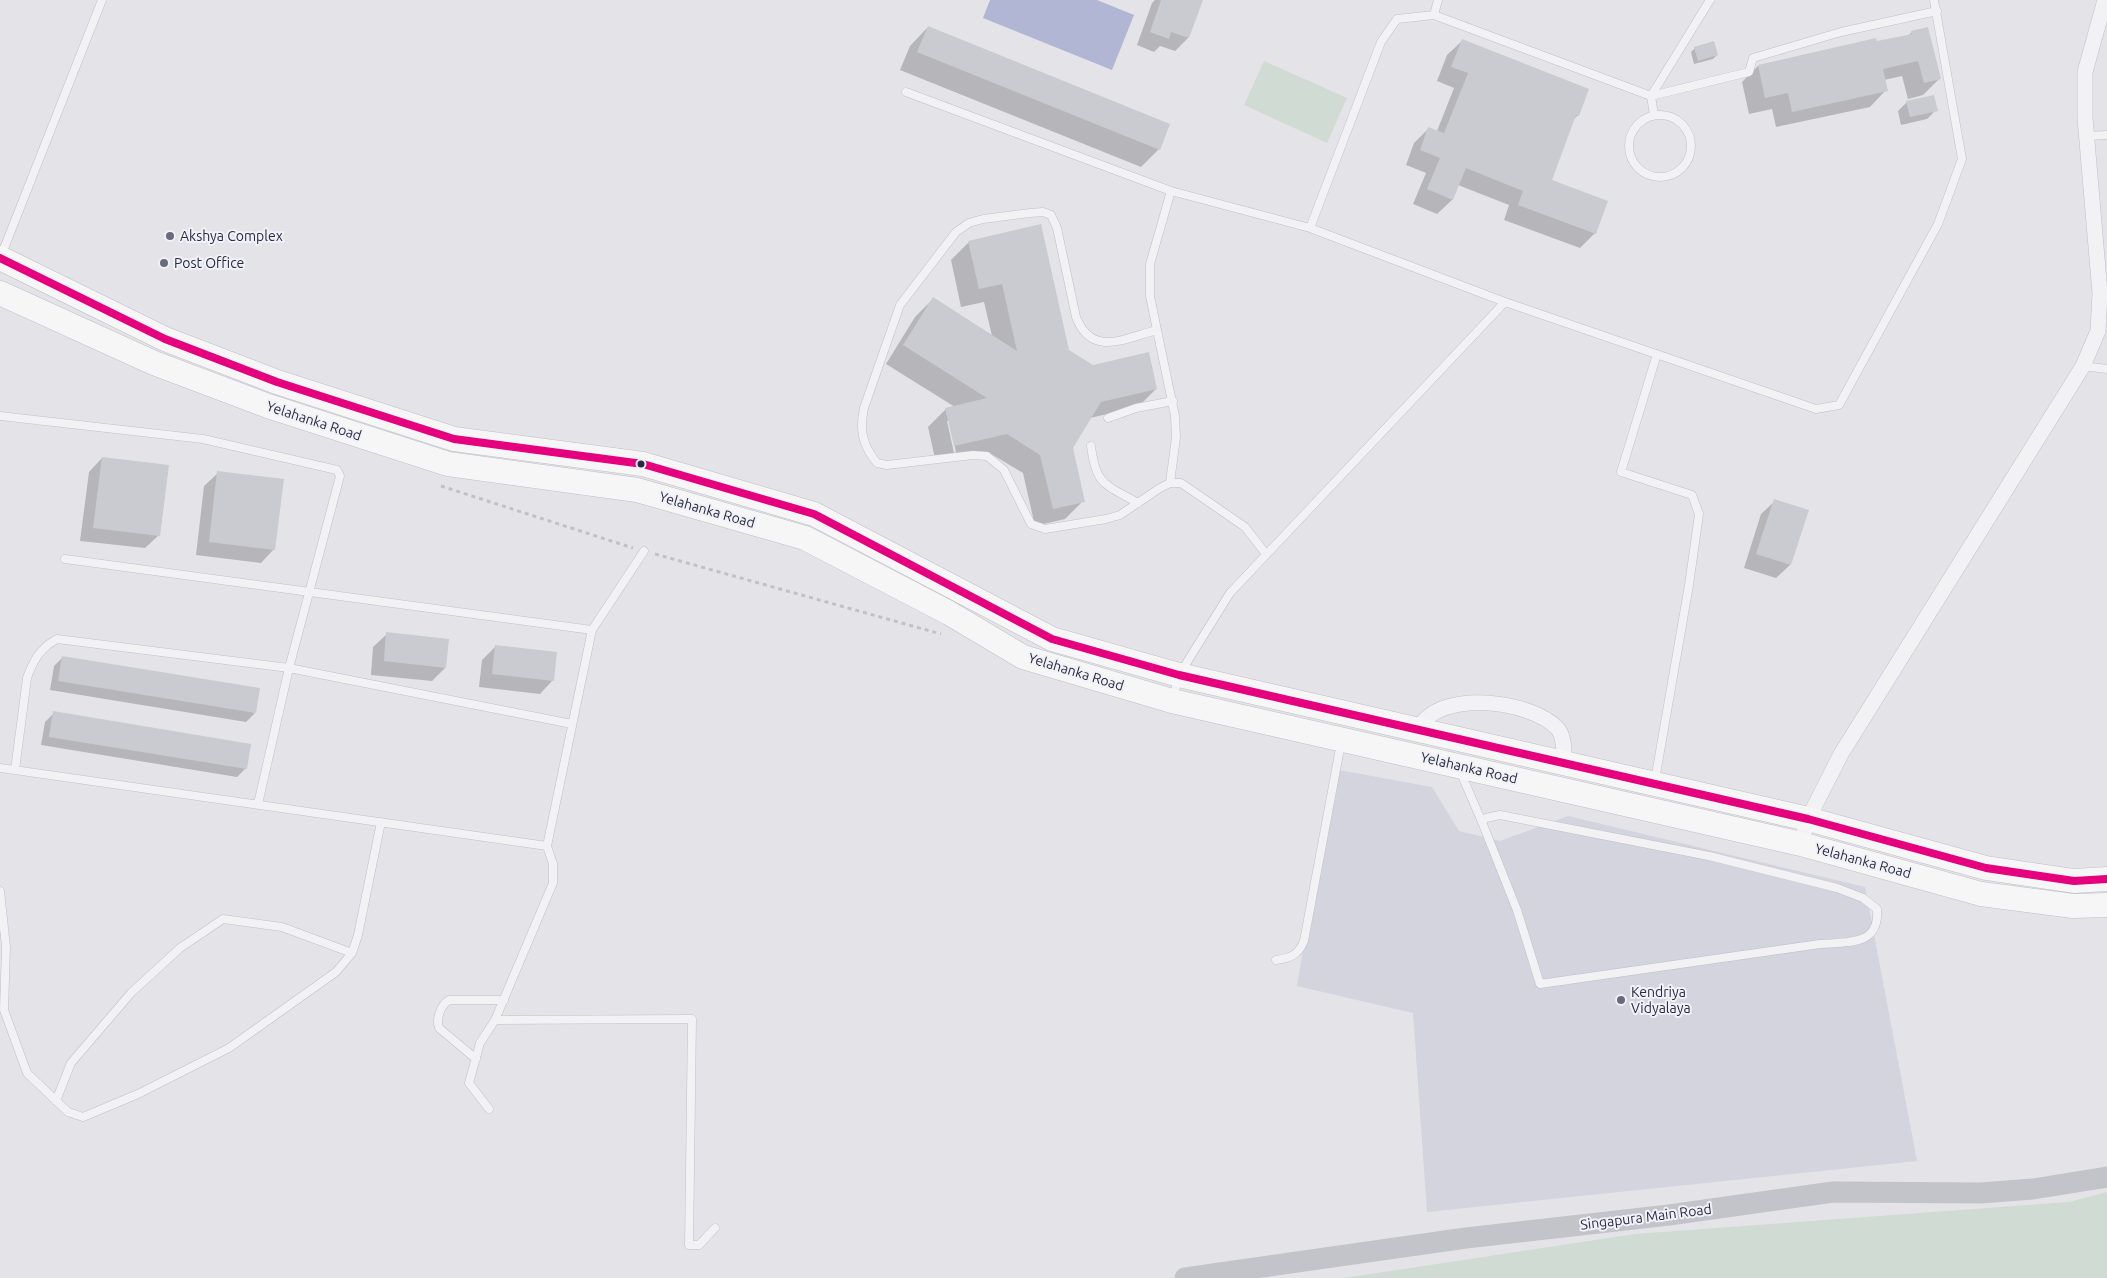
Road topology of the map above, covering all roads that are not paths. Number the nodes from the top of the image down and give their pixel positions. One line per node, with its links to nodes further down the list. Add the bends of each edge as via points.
1 (102, 0): 15 (lane)
2 (1438, 0): 7 (lane)
3 (1710, 0): 9 (lane)
4 (1934, 0): 6 (lane)
5 (2105, 0): 12 (street, via 2085,72)
6 (1937, 10): 9 (lane, via 1841,32 1752,58 1749,72); 19 (lane, via 1962,158 1938,224 1839,405 1816,409)
7 (1434, 15): 9 (lane); 14 (lane, via 1397,18 1381,42)
8 (906, 92): 13 (lane)
9 (1651, 96): 10 (lane)
10 (1654, 115): 10 (lane, via 1674,118 1688,132 1691,141 1687,161 1673,175 1652,177 1638,169 1630,156 1630,135 1644,118)
11 (2107, 135): 12 (lane)
12 (2086, 136): 20 (street, via 2100,293 2098,331)
13 (1172, 191): 14 (lane); 18 (lane, via 1150,264 1150,296)
14 (1310, 228): 17 (lane)
15 (0, 258): 34 (main road, Yelahanka Road, via 165,339 277,382 454,439 643,464 814,514 1052,639)
16 (0, 293): 35 (main road, Yelahanka Road, via 154,363 268,406 448,464 637,490 804,538 949,613 1023,657)
17 (1505, 302): 19 (lane); 29 (lane)
18 (1157, 330): 22 (lane); 27 (lane, via 1111,341 1096,342 1086,336 1076,317 1052,215 1030,213 968,223 956,232 900,305 861,422 861,436 868,452 878,463 987,456 1004,470 1031,524 1045,528 1106,518)
19 (1657, 354): 43 (lane, via 1621,472 1692,495 1699,514)
20 (2083, 366): 21 (lane); 45 (street, via 1841,754)
21 (2107, 369)
22 (1173, 401): 24 (lane); 26 (lane, via 1176,437)
23 (0, 416): 31 (lane, via 203,439 337,470 340,476)
24 (1108, 418)
25 (1091, 446): 27 (lane, via 1097,476)
26 (1170, 483): 27 (lane); 29 (lane, via 1181,483 1245,527)
27 (1138, 503)
28 (644, 551): 32 (lane)
29 (1266, 554): 34 (lane, via 1230,593)
30 (65, 559): 31 (lane)
31 (309, 592): 32 (lane); 33 (lane)
32 (592, 630): 36 (lane)
33 (289, 668): 36 (lane); 42 (lane, via 57,639 47,644 31,665); 44 (lane)
34 (1179, 676): 35 (lane); 37 (main road, Yelahanka Road)
35 (1172, 701): 38 (main road, Yelahanka Road)
36 (572, 724): 49 (lane)
37 (1418, 730): 39 (main road, Yelahanka Road); 39 (street, via 1422,722 1435,712 1453,704 1472,702 1510,708 1543,718 1558,730 1563,743)
38 (1342, 739): 40 (main road, Yelahanka Road); 54 (lane, via 1304,941 1294,956)
39 (1564, 763): 43 (main road, Yelahanka Road)
40 (1458, 766): 47 (lane); 48 (main road, Yelahanka Road)
41 (0, 768): 42 (lane)
42 (16, 770): 44 (lane)
43 (1654, 784): 45 (main road, Yelahanka Road)
44 (258, 804): 46 (lane)
45 (1808, 819): 48 (street); 50 (main road, Yelahanka Road, via 1986,868 2074,880)
46 (380, 822): 49 (lane); 53 (lane)
47 (1482, 822): 47 (lane, via 1500,814 1709,856 1837,888 1863,898 1878,909 1878,923 1871,935 1854,941 1540,984 1517,910)
48 (1801, 844): 52 (main road, Yelahanka Road, via 1981,894 2073,906)
49 (547, 846): 55 (lane, via 553,864 552,883)
50 (2107, 879)
51 (0, 891): 58 (lane, via 6,947 4,1010 27,1073)
52 (2107, 905)
53 (352, 953): 58 (lane, via 336,972 229,1048 138,1094 83,1117 68,1112); 58 (lane, via 282,927 223,920 180,948 131,993 71,1063)
54 (1276, 960)
55 (504, 1000): 56 (lane); 57 (lane, via 449,1000 444,1004 437,1022 439,1028)
56 (495, 1020): 57 (lane, via 480,1043); 61 (lane, via 692,1019 689,1245 699,1245)
57 (476, 1059): 59 (lane, via 469,1083)
58 (56, 1101)
59 (489, 1109)
60 (2107, 1177): 62 (street, Singapura Main Road, via 2033,1189 1981,1193 1833,1192 1669,1215 1456,1239)
61 (715, 1228)
62 (1185, 1278)

